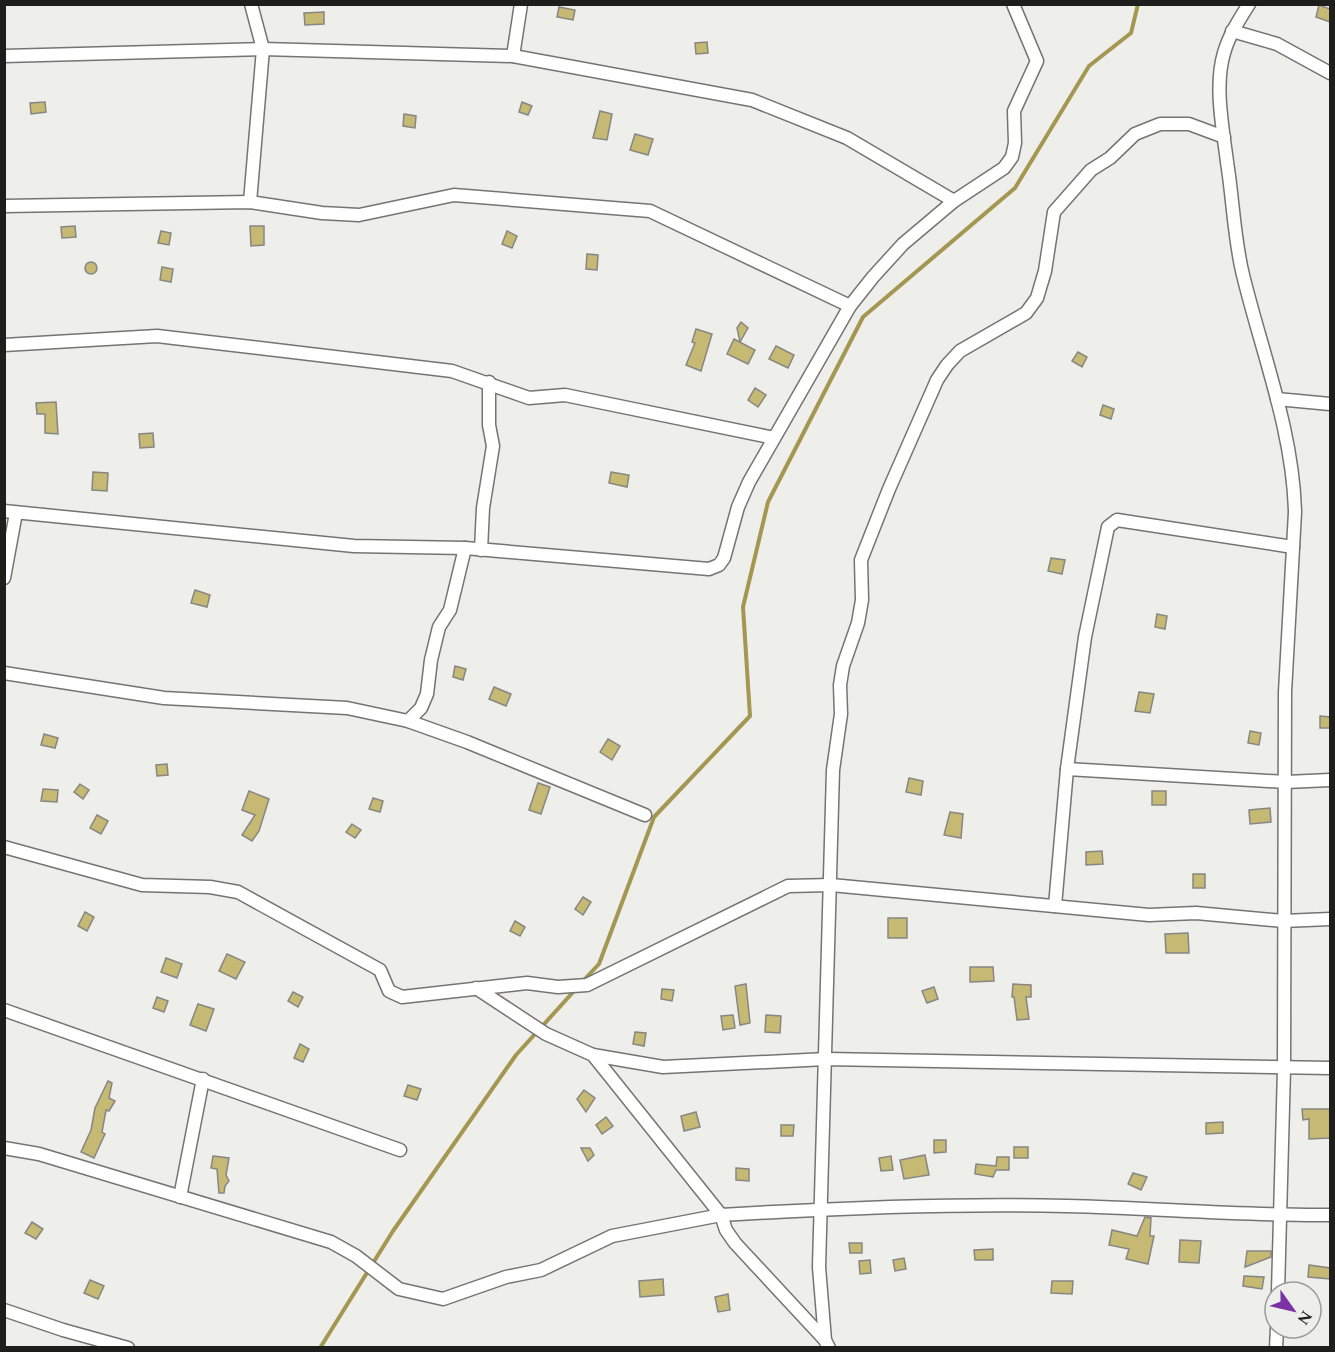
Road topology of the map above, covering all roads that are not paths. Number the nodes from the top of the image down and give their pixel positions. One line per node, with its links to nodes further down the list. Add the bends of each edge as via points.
1 (251, 4): 6 (street)
2 (520, 4): 8 (street)
3 (1013, 4): 11 (street, via 1037,61 1014,111 1012,157 1004,168)
4 (1249, 4): 5 (street)
5 (1232, 31): 9 (street, via 1277,44); 10 (street, via 1223,55)
6 (262, 49): 7 (street); 8 (street); 12 (street)
7 (4, 56)
8 (513, 56): 11 (street, via 752,100 848,138)
9 (1330, 73)
10 (1224, 137): 17 (street, via 1243,273); 32 (street, via 1189,124 1160,124 1135,134 1110,158 1090,170 1054,212 1037,298 1018,318 960,351 937,380 861,560 858,623 840,685 841,714 833,770)
11 (954, 201): 14 (street, via 903,244)
12 (250, 202): 13 (street); 14 (street, via 359,215 454,195 650,211)
13 (4, 206)
14 (850, 306): 19 (street)
15 (4, 345): 16 (street, via 157,336 452,371)
16 (489, 382): 19 (street, via 529,398 565,395); 23 (street, via 493,446)
17 (1277, 399): 18 (street); 21 (street, via 1294,484)
18 (1330, 404)
19 (774, 438): 23 (street, via 738,507 724,558 709,569)
20 (10, 512): 22 (street, via 354,546); 24 (street)
21 (1293, 547): 27 (street, via 1117,520 1112,523 1084,637); 29 (street, via 1285,692)
22 (465, 548): 23 (street); 26 (street, via 450,609 439,627 430,660 427,694 422,708)
23 (481, 550)
24 (4, 578)
25 (4, 673): 26 (street, via 164,698 347,708)
26 (408, 721): 30 (street)
27 (1067, 770): 29 (street); 33 (street)
28 (1330, 780): 29 (street)
29 (1286, 782): 35 (street)
30 (645, 815)
31 (4, 847): 36 (street, via 142,885 238,892 380,970 389,991 402,997)
32 (831, 885): 33 (street); 36 (street, via 788,886 587,985 558,987 527,982); 39 (street)
33 (1055, 906): 35 (street)
34 (1330, 919): 35 (street)
35 (1283, 921): 41 (street)
36 (476, 988): 38 (street, via 546,1034)
37 (4, 1010): 42 (street)
38 (593, 1055): 39 (street, via 663,1067); 47 (street)
39 (826, 1059): 41 (street); 46 (street)
40 (1330, 1068): 41 (street)
41 (1284, 1069): 49 (street)
42 (203, 1079): 44 (street); 45 (street)
43 (4, 1148): 45 (street, via 39,1154)
44 (400, 1150)
45 (180, 1197): 47 (street, via 331,1242 399,1289 443,1299 506,1277 541,1270 612,1236)
46 (822, 1209): 47 (street); 49 (street, via 1066,1206); 52 (street, via 819,1267)
47 (722, 1215): 52 (street, via 735,1243)
48 (1330, 1215): 49 (street)
49 (1282, 1216): 50 (street)
50 (1279, 1280)
51 (4, 1310): 53 (street)
52 (827, 1344)
53 (128, 1347)

